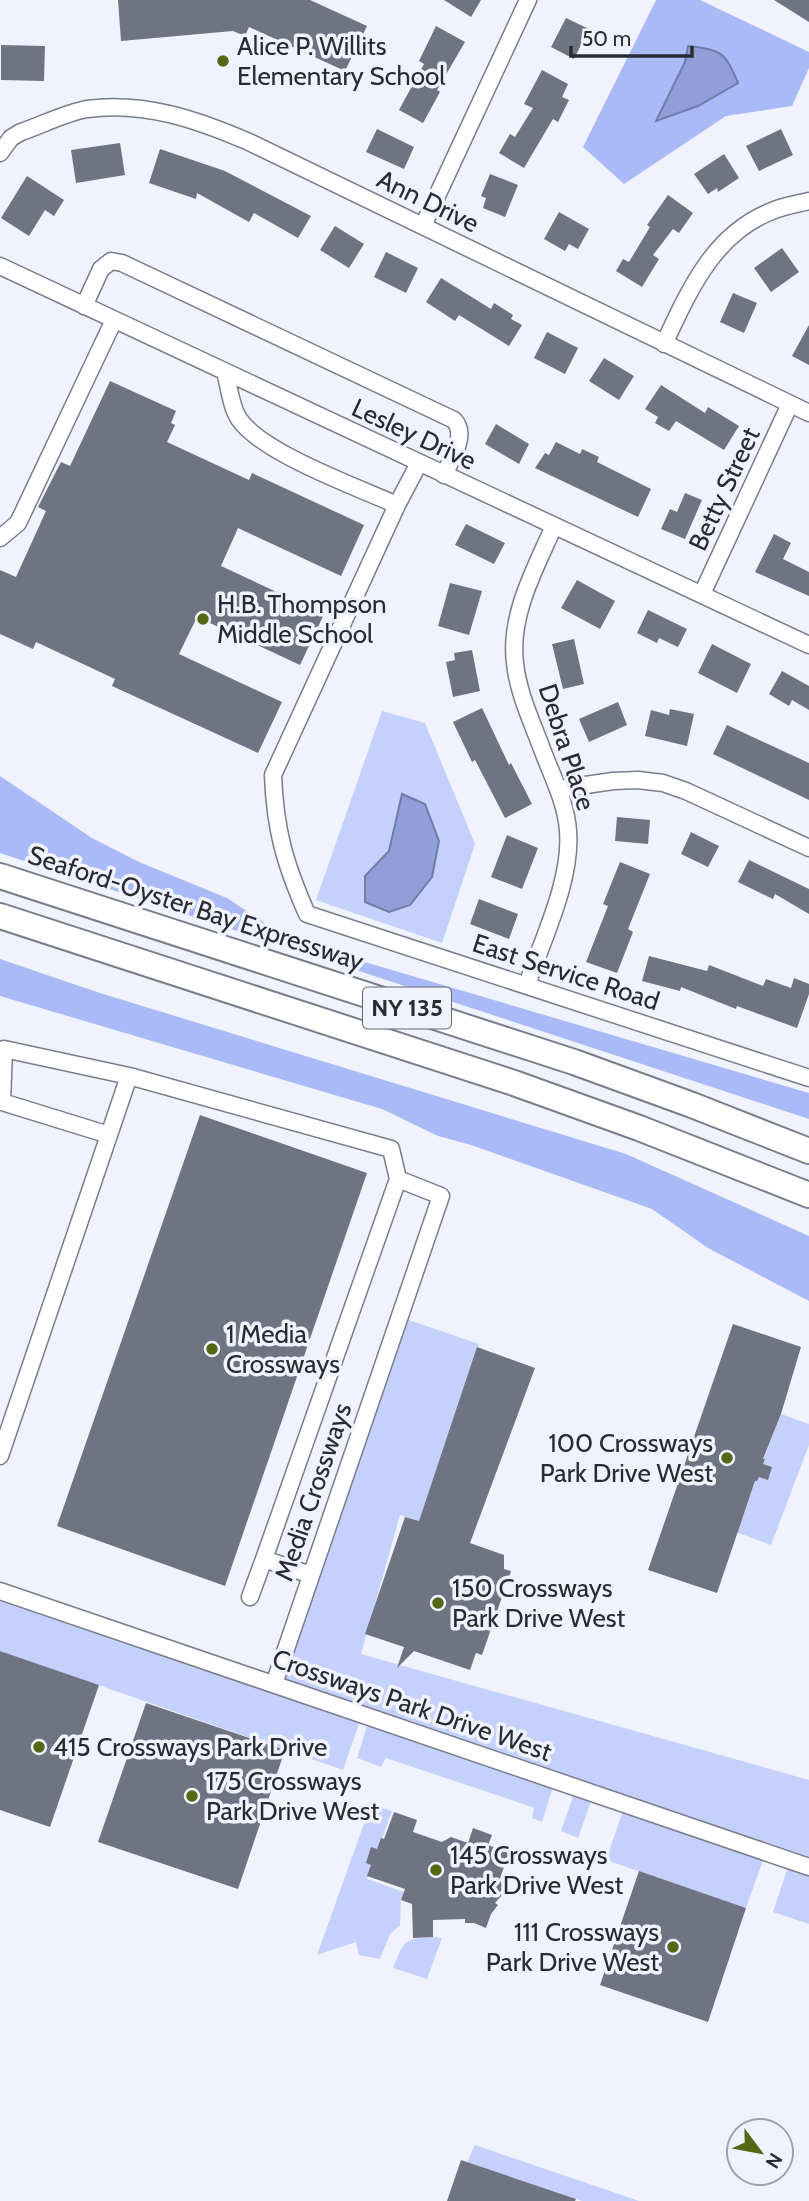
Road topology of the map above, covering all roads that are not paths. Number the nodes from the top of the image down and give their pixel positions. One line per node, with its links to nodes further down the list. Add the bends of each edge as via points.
1 (528, 0): 5 (street)
2 (6, 134): 3 (street, Ann Drive); 5 (street, Ann Drive, via 85,110 118,107 163,112 249,142)
3 (0, 153)
4 (809, 201): 9 (street, via 772,211 731,236 692,285)
5 (423, 226): 9 (street, Ann Drive)
6 (0, 266): 7 (street, Lesley Drive)
7 (84, 306): 8 (street, Lesley Drive); 14 (street, via 101,269 111,261 122,263 454,420 461,435)
8 (114, 320): 10 (street, Lesley Drive); 17 (street, via 18,523)
9 (664, 344): 11 (street, Ann Drive)
10 (225, 372): 13 (street, Lesley Drive); 15 (street, via 237,417 249,431 276,450)
11 (790, 404): 12 (street, Ann Drive); 18 (street, Betty Street)
12 (809, 413)
13 (419, 463): 14 (street, Lesley Drive); 15 (street)
14 (444, 475): 16 (street, Lesley Drive)
15 (397, 505): 24 (street, East Service Road, via 273,775 275,816 288,872 307,914)
16 (554, 526): 18 (street, Lesley Drive); 20 (street, Debra Place, via 528,585 514,649 524,703)
17 (0, 538)
18 (702, 594): 19 (street, Lesley Drive)
19 (809, 645)
20 (558, 789): 21 (street, via 613,781 663,783); 24 (street, Debra Place, via 565,810 568,858)
21 (809, 848)
22 (0, 876): 28 (highway, Seaford-Oyster Bay Expressway / NY 135, via 575,1062)
23 (0, 916): 30 (highway, NY 135, via 514,1083 756,1172)
24 (527, 985): 26 (street, East Service Road)
25 (129, 1076): 27 (street); 27 (street, via 4,1049 2,1102); 29 (street, via 391,1149)
26 (809, 1078)
27 (109, 1135): 31 (street)
28 (809, 1152)
29 (398, 1179): 32 (street); 33 (street, Media Crossways, via 441,1196)
30 (809, 1197)
31 (0, 1456)
32 (264, 1559): 33 (street); 35 (street)
33 (310, 1575): 36 (street, Media Crossways)
34 (0, 1591): 36 (street, Crossways Park Drive West)
35 (250, 1597)
36 (274, 1684): 37 (street, Crossways Park Drive West)
37 (809, 1867)

